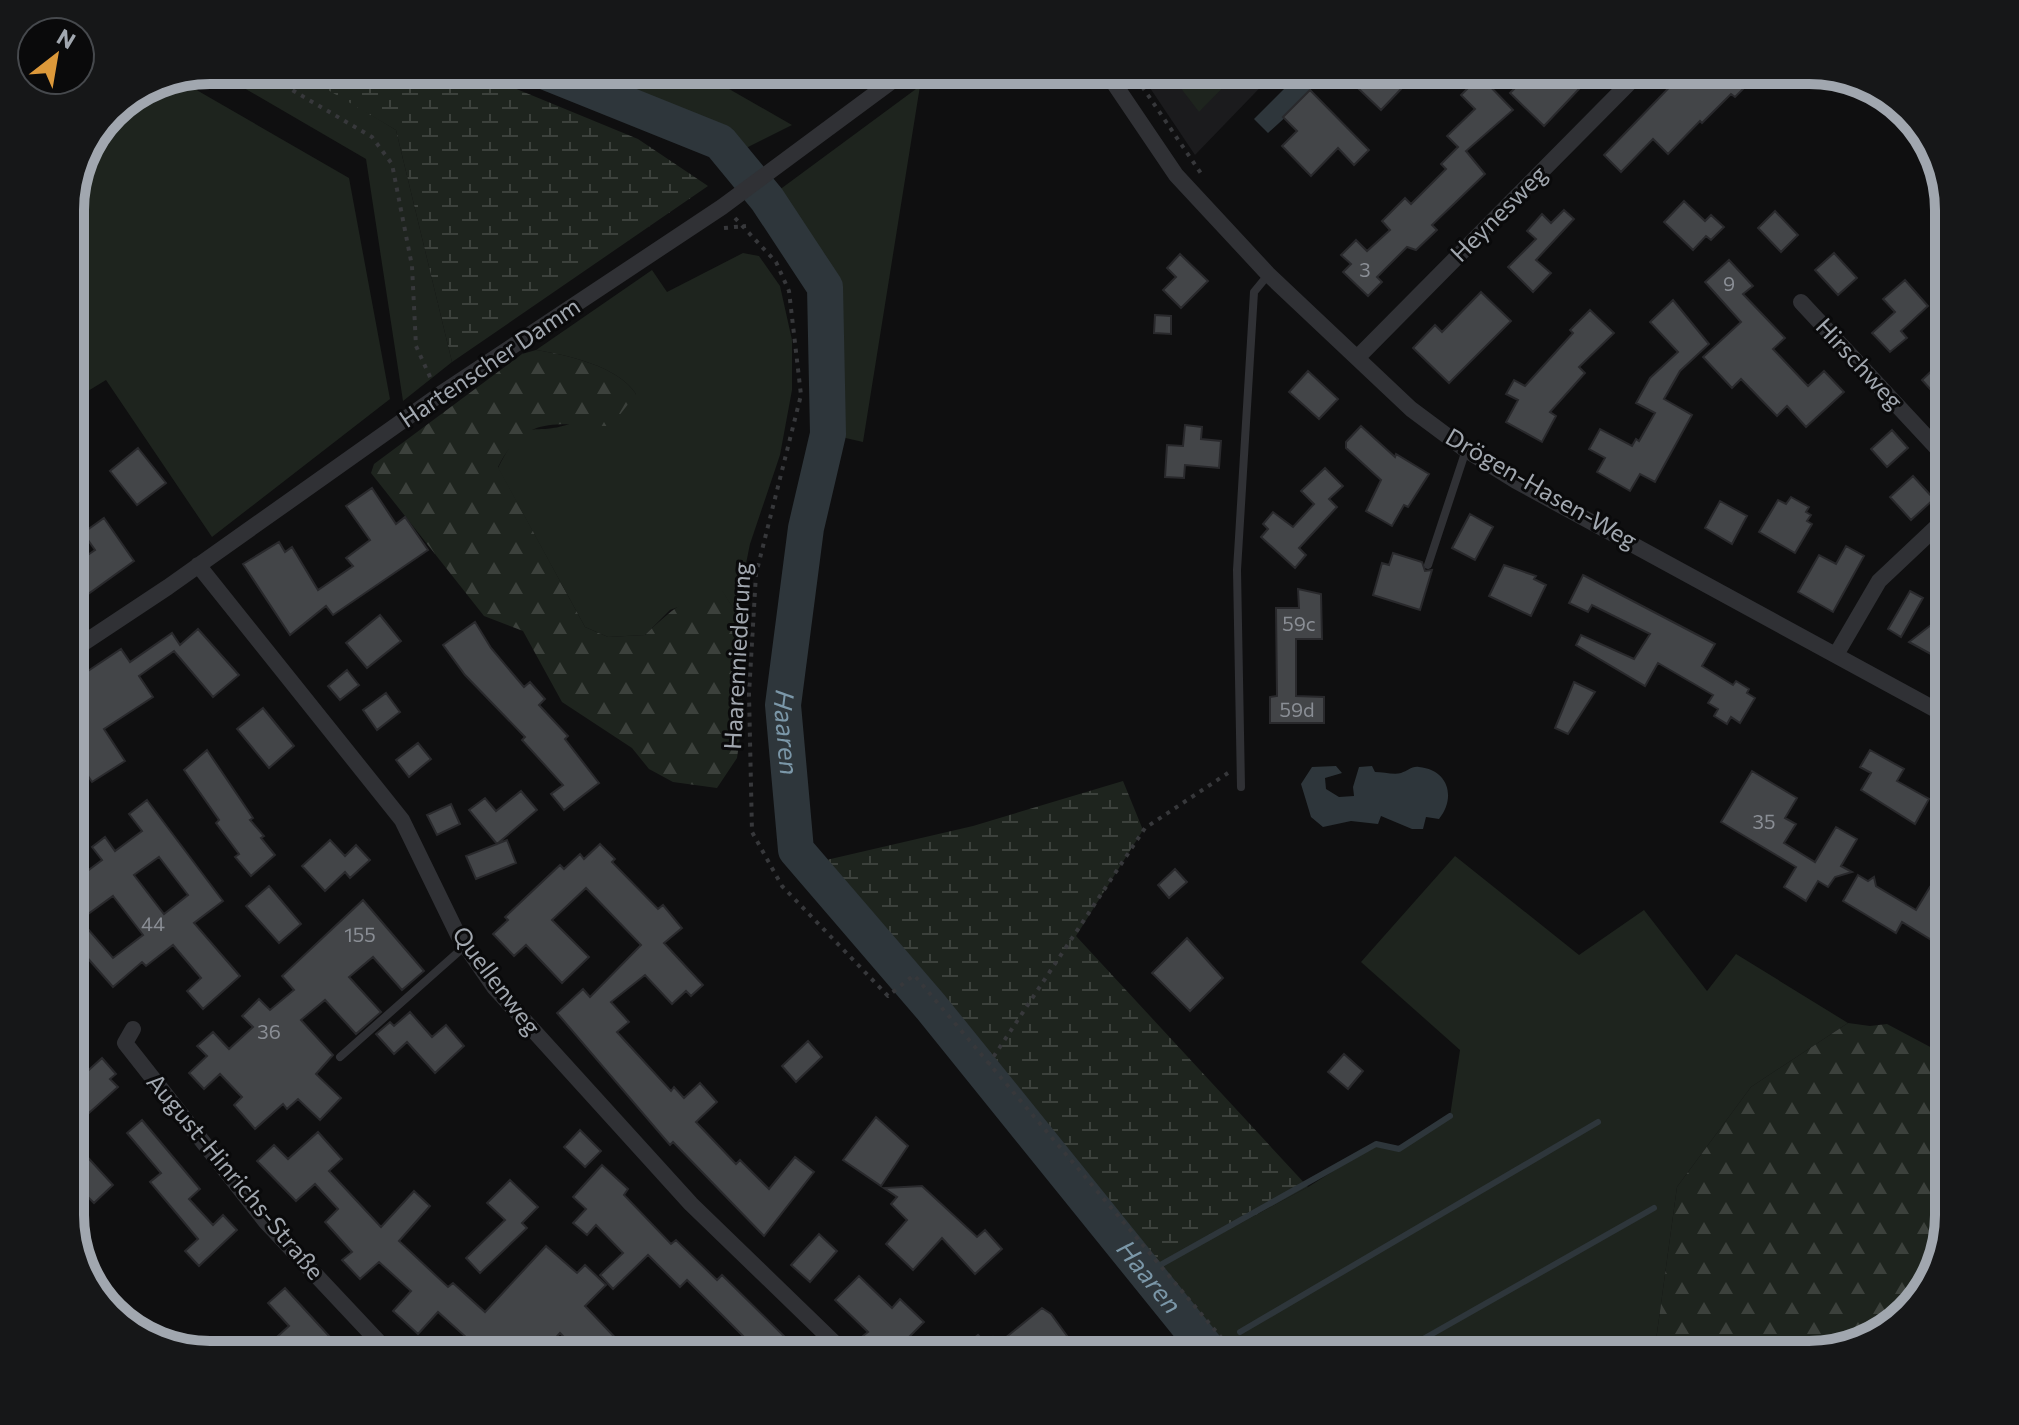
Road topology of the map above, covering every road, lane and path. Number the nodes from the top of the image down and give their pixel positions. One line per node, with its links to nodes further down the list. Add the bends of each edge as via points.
1 (282, 84): 13 (path, via 372,137 392,164 412,266 416,346)
2 (888, 84): 7 (street, Hartenscher Damm)
3 (1114, 84): 10 (street, Drögen-Hasen-Weg, via 1176,175)
4 (1140, 84): 6 (path)
5 (1628, 84): 12 (street, Heynesweg)
6 (1206, 181)
7 (728, 209): 8 (path, Haarenniederung); 17 (street, Hartenscher Damm, via 439,395)
8 (746, 226): 9 (path); 27 (path, Haarenniederung, via 776,262 789,291 801,395 756,574 749,694 752,832 782,886 888,996 914,975)
9 (722, 228)
10 (1268, 274): 12 (street, Drögen-Hasen-Weg); 22 (lane, via 1254,292 1237,570)
11 (1801, 302): 14 (street, Hirschweg)
12 (1357, 358): 15 (street, Drögen-Hasen-Weg, via 1411,409)
13 (433, 383)
14 (1935, 446)
15 (1466, 450): 18 (lane); 20 (street, Drögen-Hasen-Weg)
16 (1935, 528): 20 (street, via 1879,581)
17 (198, 565): 19 (street, Hartenscher Damm); 24 (street, Quellenweg, via 402,820)
18 (1428, 565)
19 (84, 642)
20 (1837, 653): 21 (street, Drögen-Hasen-Weg)
21 (1935, 709)
22 (1240, 765): 23 (lane); 27 (path, via 1145,828)
23 (1241, 787)
24 (465, 946): 26 (lane); 29 (street, Quellenweg, via 588,1094 691,1204)
25 (133, 1029): 28 (street, August-Hinrichs-Straße, via 125,1043 266,1222)
26 (340, 1057)
27 (988, 1065): 30 (path)
28 (378, 1341)
29 (833, 1341)
30 (1224, 1341)

